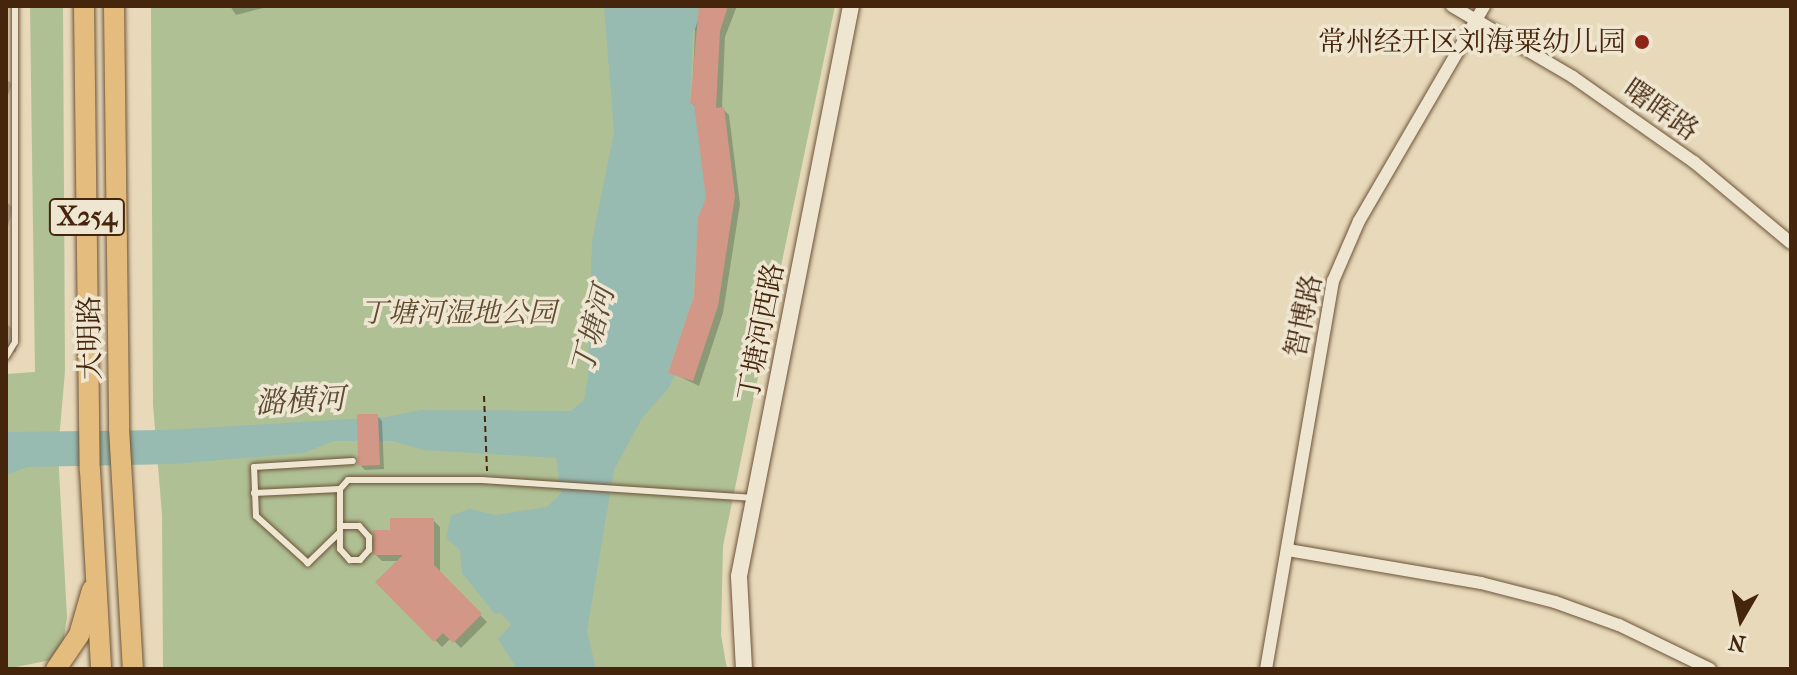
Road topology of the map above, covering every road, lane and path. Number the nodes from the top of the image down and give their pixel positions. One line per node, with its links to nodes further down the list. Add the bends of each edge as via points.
1 (15, 6): 9 (lane)
2 (84, 6): 20 (main road, 大明路 / X254)
3 (114, 6): 23 (main road, 大明路 / X254, via 120,469)
4 (851, 6): 17 (street, 丁塘河西路)
5 (1452, 6): 7 (street, 曙晖路)
6 (1484, 6): 7 (street, 智博路)
7 (1476, 19): 10 (street, 曙晖路, via 1573,77 1694,162); 19 (street, 智博路, via 1359,221 1333,281)
8 (6, 35): 9 (lane)
9 (15, 36): 11 (lane, via 15,342)
10 (1791, 243)
11 (6, 357)
12 (484, 396): 14 (path)
13 (353, 461): 16 (lane, via 254,467)
14 (487, 481): 15 (lane, via 348,480); 17 (lane)
15 (340, 489): 16 (lane); 18 (lane)
16 (254, 493): 18 (lane, via 256,516 308,563)
17 (754, 498): 24 (street, 丁塘河西路, via 739,576)
18 (340, 529): 18 (lane, via 340,549 350,560 360,560 369,550 369,537 359,526)
19 (1288, 550): 25 (street, 智博路); 26 (street, via 1481,583 1555,602 1619,625)
20 (96, 575): 21 (main road, via 79,635); 22 (main road, 大明路 / X254)
21 (56, 669)
22 (101, 669)
23 (133, 669)
24 (744, 669)
25 (1266, 669)
26 (1710, 669)

